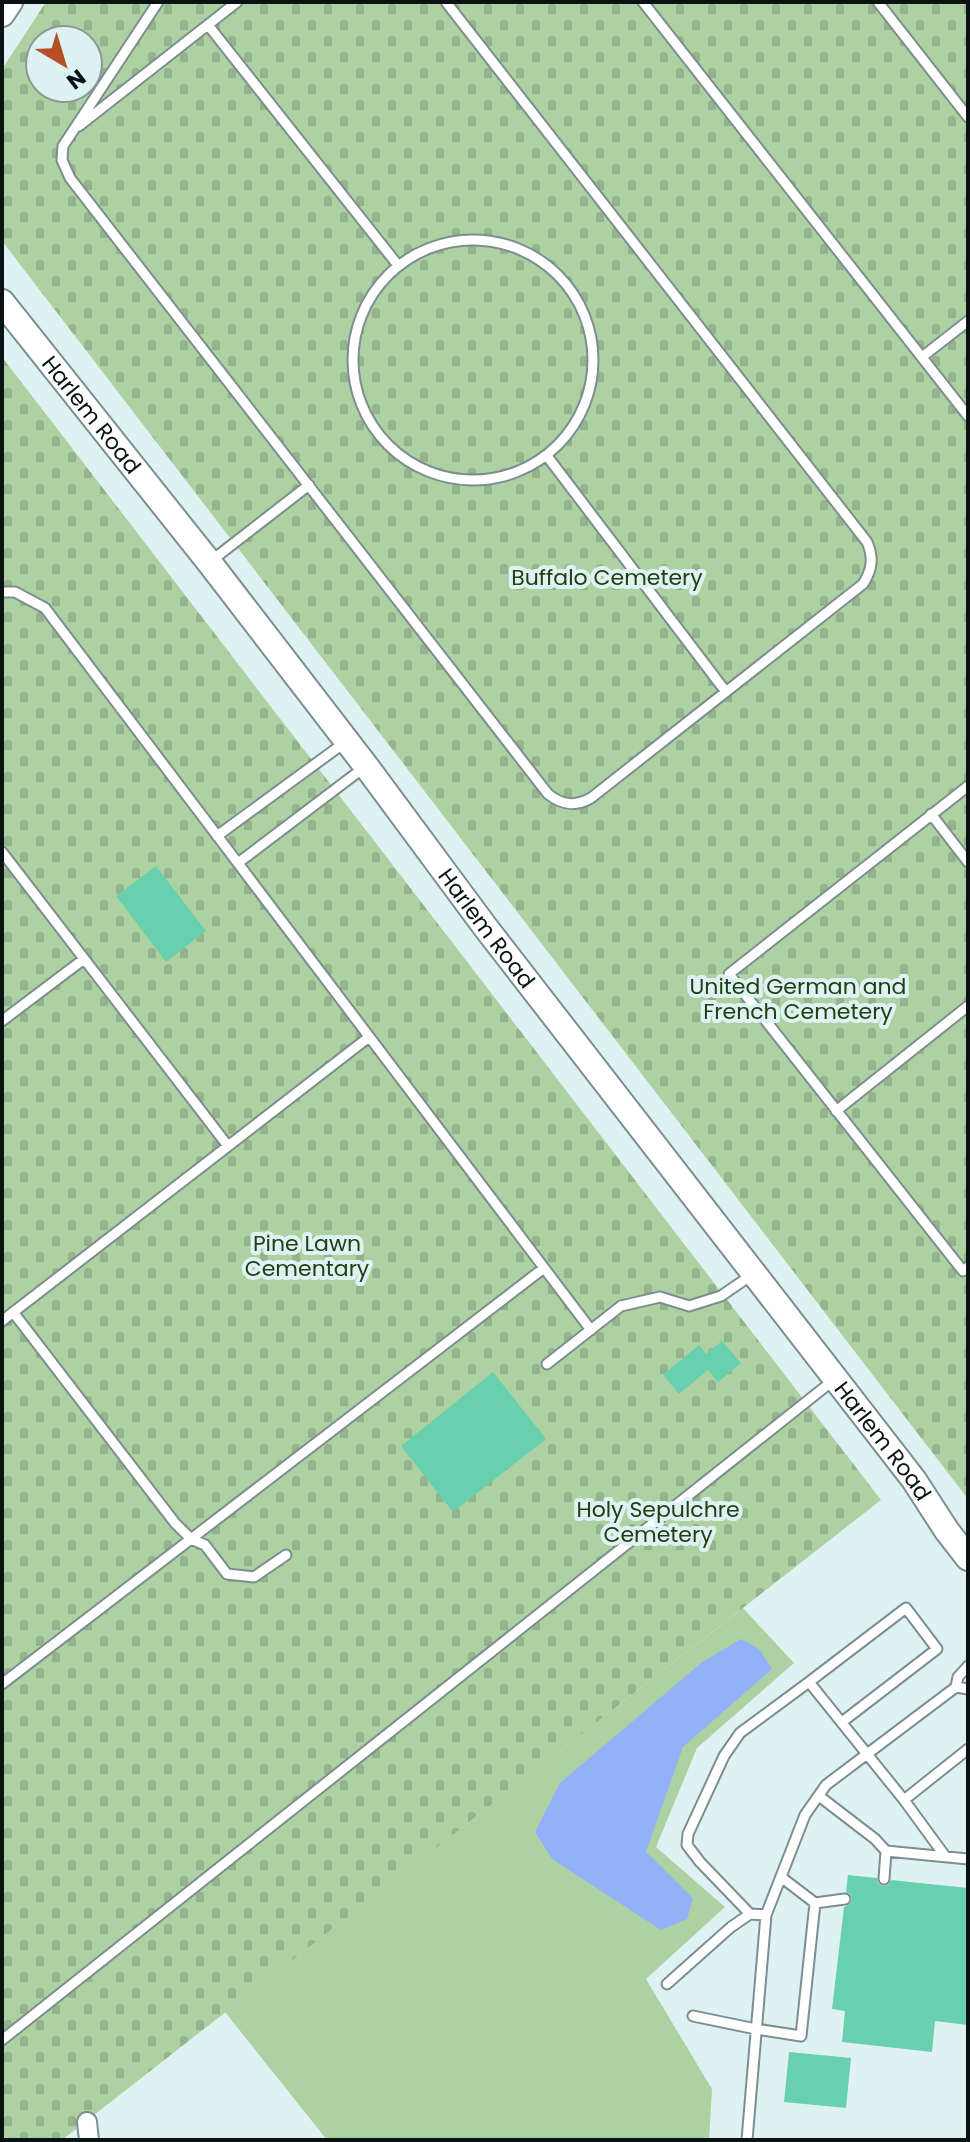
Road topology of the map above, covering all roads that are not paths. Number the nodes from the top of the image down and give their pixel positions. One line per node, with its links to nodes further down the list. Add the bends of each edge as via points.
1 (10, 2): 7 (main road)
2 (158, 2): 10 (lane)
3 (237, 2): 8 (lane)
4 (446, 2): 20 (lane, via 870,549 872,565 863,584)
5 (643, 2): 14 (lane)
6 (878, 2): 9 (lane)
7 (2, 14)
8 (208, 25): 10 (lane); 11 (lane)
9 (966, 110)
10 (71, 132): 17 (lane, via 62,160 70,178)
11 (397, 264): 16 (lane, via 369,296 353,335 352,377 375,433 406,462 445,478 487,480 528,468); 16 (lane, via 451,240 494,239 533,254 566,281 581,303 593,343 592,385 575,424)
12 (2, 302): 18 (main road, Harlem Road)
13 (968, 321): 14 (lane)
14 (922, 357): 15 (lane)
15 (968, 416)
16 (547, 456): 20 (lane)
17 (309, 485): 18 (lane); 20 (lane, via 556,800 587,801)
18 (209, 562): 21 (main road, Harlem Road)
19 (2, 592): 25 (lane, via 15,592 45,608)
20 (726, 692)
21 (347, 741): 22 (main road, Harlem Road); 25 (lane)
22 (366, 766): 28 (lane); 37 (main road, Harlem Road)
23 (968, 786): 24 (lane)
24 (931, 814): 27 (lane); 33 (lane, via 729,974)
25 (217, 836): 28 (lane)
26 (2, 852): 29 (lane)
27 (968, 862)
28 (238, 863): 32 (lane)
29 (84, 959): 31 (lane); 34 (lane)
30 (968, 1006): 33 (lane)
31 (2, 1021)
32 (369, 1037): 34 (lane); 36 (lane)
33 (836, 1111): 35 (lane, via 963,1271)
34 (228, 1146): 38 (lane)
35 (968, 1267)
36 (544, 1268): 40 (lane); 43 (lane)
37 (754, 1273): 40 (lane, via 721,1296 689,1306 660,1297 621,1306); 42 (main road, Harlem Road)
38 (13, 1312): 39 (lane); 43 (lane)
39 (2, 1321)
40 (591, 1330): 41 (lane)
41 (547, 1364)
42 (835, 1379): 45 (main road, Harlem Road); 68 (lane)
43 (191, 1539): 44 (lane, via 205,1545 227,1574 254,1577); 48 (lane)
44 (286, 1555)
45 (968, 1558)
46 (968, 1666): 49 (lane)
47 (809, 1682): 51 (lane); 51 (lane, via 906,1608 937,1649); 63 (lane, via 740,1733 688,1834 687,1845 700,1862)
48 (2, 1684)
49 (956, 1687): 50 (lane); 53 (lane)
50 (968, 1689)
51 (842, 1722): 53 (lane)
52 (968, 1749): 55 (lane)
53 (868, 1754): 54 (lane); 55 (lane)
54 (819, 1796): 56 (lane); 59 (lane, via 805,1815)
55 (904, 1800): 57 (lane)
56 (886, 1851): 57 (lane); 60 (lane)
57 (945, 1856): 58 (lane)
58 (968, 1859)
59 (781, 1877): 62 (lane); 64 (lane)
60 (884, 1879)
61 (845, 1899): 62 (lane)
62 (815, 1903): 67 (lane, via 801,2036)
63 (750, 1914): 64 (lane); 65 (lane)
64 (766, 1915): 67 (lane)
65 (667, 1984)
66 (693, 2016): 67 (lane)
67 (756, 2029): 69 (lane)
68 (2, 2040)
69 (747, 2140)

